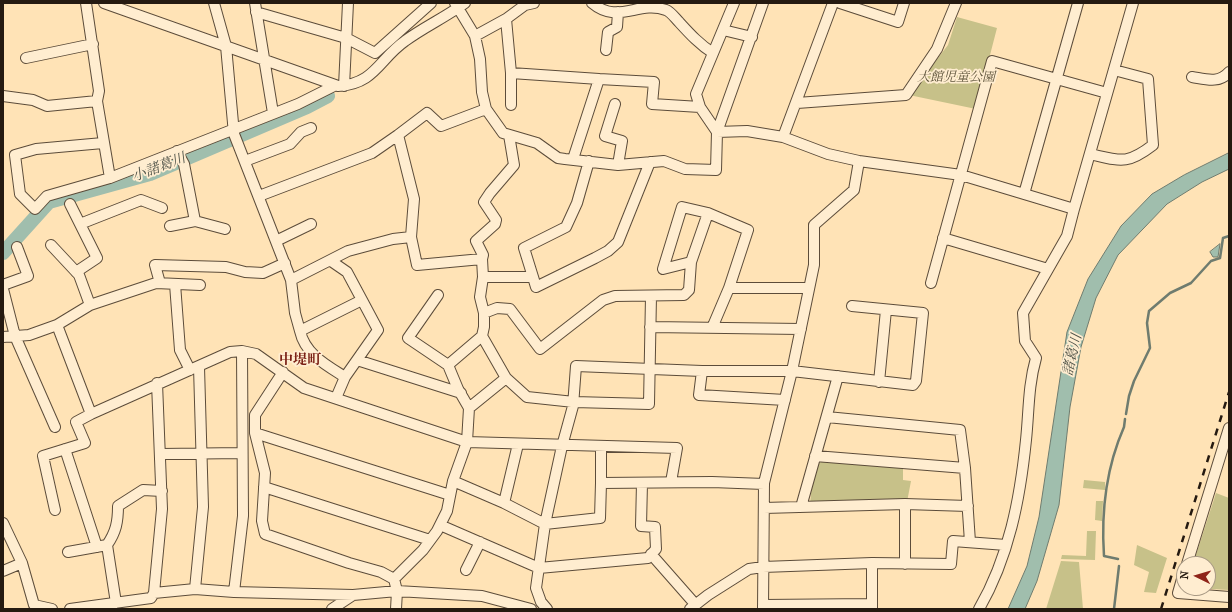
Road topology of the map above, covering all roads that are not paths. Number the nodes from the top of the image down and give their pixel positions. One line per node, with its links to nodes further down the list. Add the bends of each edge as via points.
1 (86, 3): 24 (street)
2 (105, 3): 25 (street)
3 (214, 3): 25 (street)
4 (348, 3): 23 (street)
5 (430, 3): 23 (street, via 375,53)
6 (534, 3): 19 (street, via 525,5)
7 (734, 3): 20 (street)
8 (763, 3): 22 (street)
9 (833, 3): 41 (street)
10 (840, 3): 11 (street, via 898,22)
11 (904, 3)
12 (956, 3): 41 (street, via 937,49 906,95)
13 (1078, 3): 35 (street)
14 (1133, 3): 30 (street)
15 (459, 5): 21 (street); 37 (street, via 404,41 370,76 353,85)
16 (598, 5): 18 (street, via 610,13)
17 (255, 7): 23 (street); 29 (street)
18 (618, 12): 26 (street, via 617,27 608,32); 27 (street, via 655,6 668,10 703,47)
19 (506, 19): 21 (street); 32 (street)
20 (723, 30): 22 (street); 27 (street)
21 (475, 36): 45 (street)
22 (752, 37): 48 (street)
23 (346, 38): 37 (street)
24 (93, 44): 28 (street); 40 (street, via 99,91)
25 (226, 46): 29 (street); 49 (street)
26 (606, 50)
27 (713, 53): 44 (street, via 696,94)
28 (26, 58)
29 (264, 61): 36 (street); 46 (street)
30 (1114, 70): 38 (street); 54 (street, via 1148,79 1153,145 1138,157 1122,162)
31 (1229, 72): 33 (street, via 1216,81)
32 (511, 73): 34 (street); 43 (street)
33 (1192, 76)
34 (599, 79): 44 (street, via 654,82 652,104); 56 (street)
35 (1056, 79): 38 (street); 62 (street, via 992,61); 64 (street)
36 (334, 86): 37 (street); 46 (street)
37 (344, 86)
38 (1107, 93): 54 (street)
39 (3, 96): 40 (street, via 33,100 47,106)
40 (97, 101): 53 (street)
41 (797, 103): 52 (street)
42 (615, 104): 61 (street, via 605,136 622,141)
43 (511, 105)
44 (700, 106): 48 (street)
45 (486, 109): 50 (street, via 441,126 427,113); 51 (street, via 503,132)
46 (273, 113): 49 (street)
47 (311, 128): 57 (street, via 301,132 290,144)
48 (717, 132): 52 (street, via 747,131); 60 (street, via 716,170 685,169 664,161)
49 (235, 135): 55 (street); 57 (street)
50 (398, 135): 65 (street, via 372,153); 75 (street, via 414,199)
51 (509, 135): 56 (street, via 537,143 558,158); 80 (street, via 514,166 484,202 496,220 495,224 476,241 483,255)
52 (784, 137): 59 (street, via 822,152)
53 (103, 143): 63 (street); 63 (street, via 36,149 15,155 20,194 35,209 47,196)
54 (1090, 154): 68 (street)
55 (180, 157): 63 (street); 70 (street)
56 (573, 158): 58 (street)
57 (245, 161): 65 (street)
58 (589, 161): 61 (street); 87 (street, via 577,203 566,227 524,248)
59 (859, 161): 62 (street); 95 (street, via 854,190 814,225 814,265)
60 (650, 162): 61 (street); 87 (street, via 618,242 602,255 536,287)
61 (618, 164)
62 (961, 175): 64 (street); 76 (street)
63 (110, 178)
64 (1024, 194): 68 (street)
65 (259, 196): 77 (street)
66 (70, 204): 71 (street)
67 (162, 208): 71 (street, via 141,200)
68 (1074, 209): 84 (street, via 1067,236)
69 (708, 212): 82 (street); 82 (street, via 682,207 663,269); 94 (street, via 748,230)
70 (195, 221): 73 (street); 74 (street)
71 (80, 224): 85 (street, via 97,258)
72 (311, 224): 77 (street)
73 (170, 226)
74 (225, 229)
75 (411, 237): 80 (street, via 417,265); 81 (street, via 366,245)
76 (943, 238): 84 (street); 90 (street)
77 (276, 241): 83 (street)
78 (51, 245): 85 (street)
79 (17, 247): 92 (street, via 28,276)
80 (482, 259): 86 (street)
81 (330, 261): 88 (street); 99 (street, via 347,272)
82 (691, 262): 98 (street, via 689,290 684,295)
83 (285, 263): 88 (street); 89 (street, via 263,273 226,267 155,265)
84 (1048, 268): 166 (street, via 1023,313 1025,342 1036,358 1030,378 1017,511)
85 (76, 272): 100 (street)
86 (483, 277): 87 (street); 103 (street, via 480,297)
87 (534, 277)
88 (292, 280): 108 (street, via 295,313)
89 (160, 283): 91 (street); 100 (street)
90 (931, 283)
91 (175, 284): 93 (street); 115 (street, via 180,350)
92 (3, 285)
93 (200, 285)
94 (729, 288): 95 (street); 106 (street)
95 (809, 288): 107 (street)
96 (3, 289): 109 (street)
97 (438, 295): 114 (street, via 408,338)
98 (651, 296): 103 (street, via 615,296 603,300 540,349 510,310 497,308); 105 (street)
99 (362, 300): 108 (street); 113 (street, via 378,330)
100 (90, 305): 104 (street)
101 (852, 306): 102 (street)
102 (886, 310): 123 (street); 123 (street, via 923,314 922,328 916,381 913,385)
103 (484, 313): 110 (street)
104 (57, 325): 109 (street, via 29,335); 130 (street)
105 (650, 327): 106 (street); 116 (street)
106 (712, 328): 107 (street)
107 (801, 329): 118 (street)
108 (300, 331): 121 (street, via 301,339 316,359)
109 (15, 336): 111 (street); 132 (street)
110 (482, 336): 114 (street); 122 (street)
111 (3, 337)
112 (242, 351): 115 (street, via 230,352); 119 (street, via 256,354); 140 (street)
113 (357, 360): 121 (street); 125 (street)
114 (448, 365): 125 (street)
115 (195, 368): 124 (street); 142 (street)
116 (650, 369): 117 (street); 128 (street, via 576,366); 128 (street, via 650,404)
117 (702, 370): 118 (street); 127 (street, via 699,395)
118 (792, 371): 120 (street); 127 (street)
119 (283, 372): 126 (street, via 304,388); 134 (street, via 255,415)
120 (838, 376): 123 (street); 131 (street)
121 (345, 377): 126 (street)
122 (506, 378): 128 (street, via 528,397); 129 (street)
123 (879, 382)
124 (157, 383): 130 (street); 141 (street)
125 (461, 393): 129 (street)
126 (336, 398): 135 (street)
127 (785, 400): 149 (street)
128 (574, 402): 137 (street)
129 (469, 408): 135 (street)
130 (91, 414): 139 (street, via 76,422 85,443)
131 (827, 416): 143 (street); 144 (street, via 960,430)
132 (55, 428)
133 (1229, 428): 170 (street)
134 (255, 433): 150 (street, via 264,473); 152 (street)
135 (467, 442): 136 (street); 145 (street)
136 (518, 444): 137 (street); 153 (street)
137 (562, 446): 138 (street); 159 (street)
138 (601, 447): 146 (street, via 677,448); 147 (street)
139 (65, 449): 158 (street, via 42,456); 167 (street)
140 (242, 453): 142 (street); 182 (street, via 242,516)
141 (161, 454): 142 (street); 151 (street)
142 (202, 454): 179 (street, via 203,507)
143 (816, 456): 144 (street); 156 (street)
144 (965, 468): 155 (street)
145 (452, 481): 152 (street); 153 (street)
146 (671, 482): 148 (street); 149 (street)
147 (601, 483): 148 (street); 159 (street, via 600,518)
148 (642, 483): 169 (street, via 641,526 655,527 656,549)
149 (764, 484): 157 (street)
150 (264, 487): 162 (street); 178 (street, via 262,521 265,534 381,572)
151 (162, 491): 165 (street, via 143,490 118,506 116,533); 181 (street)
152 (450, 495): 160 (street)
153 (504, 503): 159 (street)
154 (905, 504): 155 (street); 156 (street); 173 (street)
155 (968, 506): 164 (street)
156 (801, 507): 157 (street)
157 (764, 508): 174 (street)
158 (55, 510)
159 (545, 524): 175 (street)
160 (440, 525): 162 (street); 163 (street)
161 (4, 527): 171 (street)
162 (430, 540): 178 (street)
163 (480, 542): 175 (street); 176 (street)
164 (970, 542): 166 (street); 173 (street, via 953,541 951,564)
165 (107, 545): 167 (street); 186 (street)
166 (1006, 545): 196 (street, via 990,591)
167 (97, 547): 168 (street)
168 (68, 552)
169 (651, 554): 175 (street, via 648,558); 188 (street)
170 (1189, 556)
171 (22, 563): 177 (street); 190 (street, via 34,605)
172 (872, 564): 173 (street); 174 (street); 187 (street)
173 (905, 564)
174 (763, 567): 188 (street, via 749,569); 189 (street)
175 (539, 568): 195 (street, via 536,588)
176 (466, 570)
177 (3, 571)
178 (394, 579): 180 (street)
179 (195, 589): 181 (street); 182 (street)
180 (397, 591): 183 (street); 193 (street); 194 (street, via 482,596)
181 (154, 592): 186 (street, via 151,598)
182 (234, 592): 183 (street)
183 (353, 595): 192 (street)
184 (1216, 596): 185 (street)
185 (1229, 597)
186 (116, 603): 191 (street)
187 (871, 606): 189 (street)
188 (692, 607)
189 (763, 607)
190 (52, 609)
191 (70, 609)
192 (332, 609)
193 (396, 609)
194 (531, 609)
195 (547, 609)
196 (979, 609)

